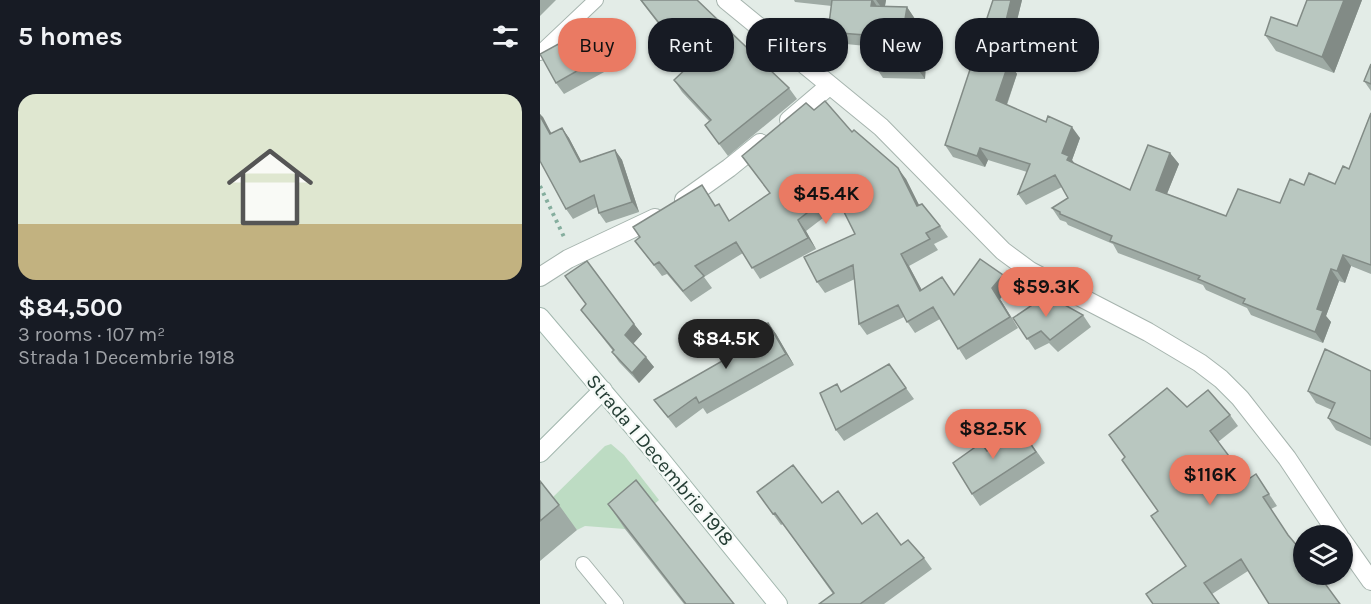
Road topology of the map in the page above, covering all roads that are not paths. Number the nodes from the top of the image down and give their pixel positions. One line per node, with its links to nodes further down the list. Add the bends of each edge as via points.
1 (596, 0): 3 (lane)
2 (726, 0): 4 (street)
3 (540, 53)
4 (829, 86): 5 (street, via 729,168 675,206 573,256); 9 (street, via 881,127 1003,251 1030,271 1148,332 1221,379 1281,450)
5 (540, 277)
6 (540, 317): 7 (street, Strada 1 Decembrie 1918)
7 (603, 390): 8 (street); 14 (street, Strada 1 Decembrie 1918)
8 (540, 453)
9 (1332, 525)
10 (1353, 556): 12 (street)
11 (582, 564): 13 (lane)
12 (1371, 581)
13 (616, 604)
14 (778, 604)

